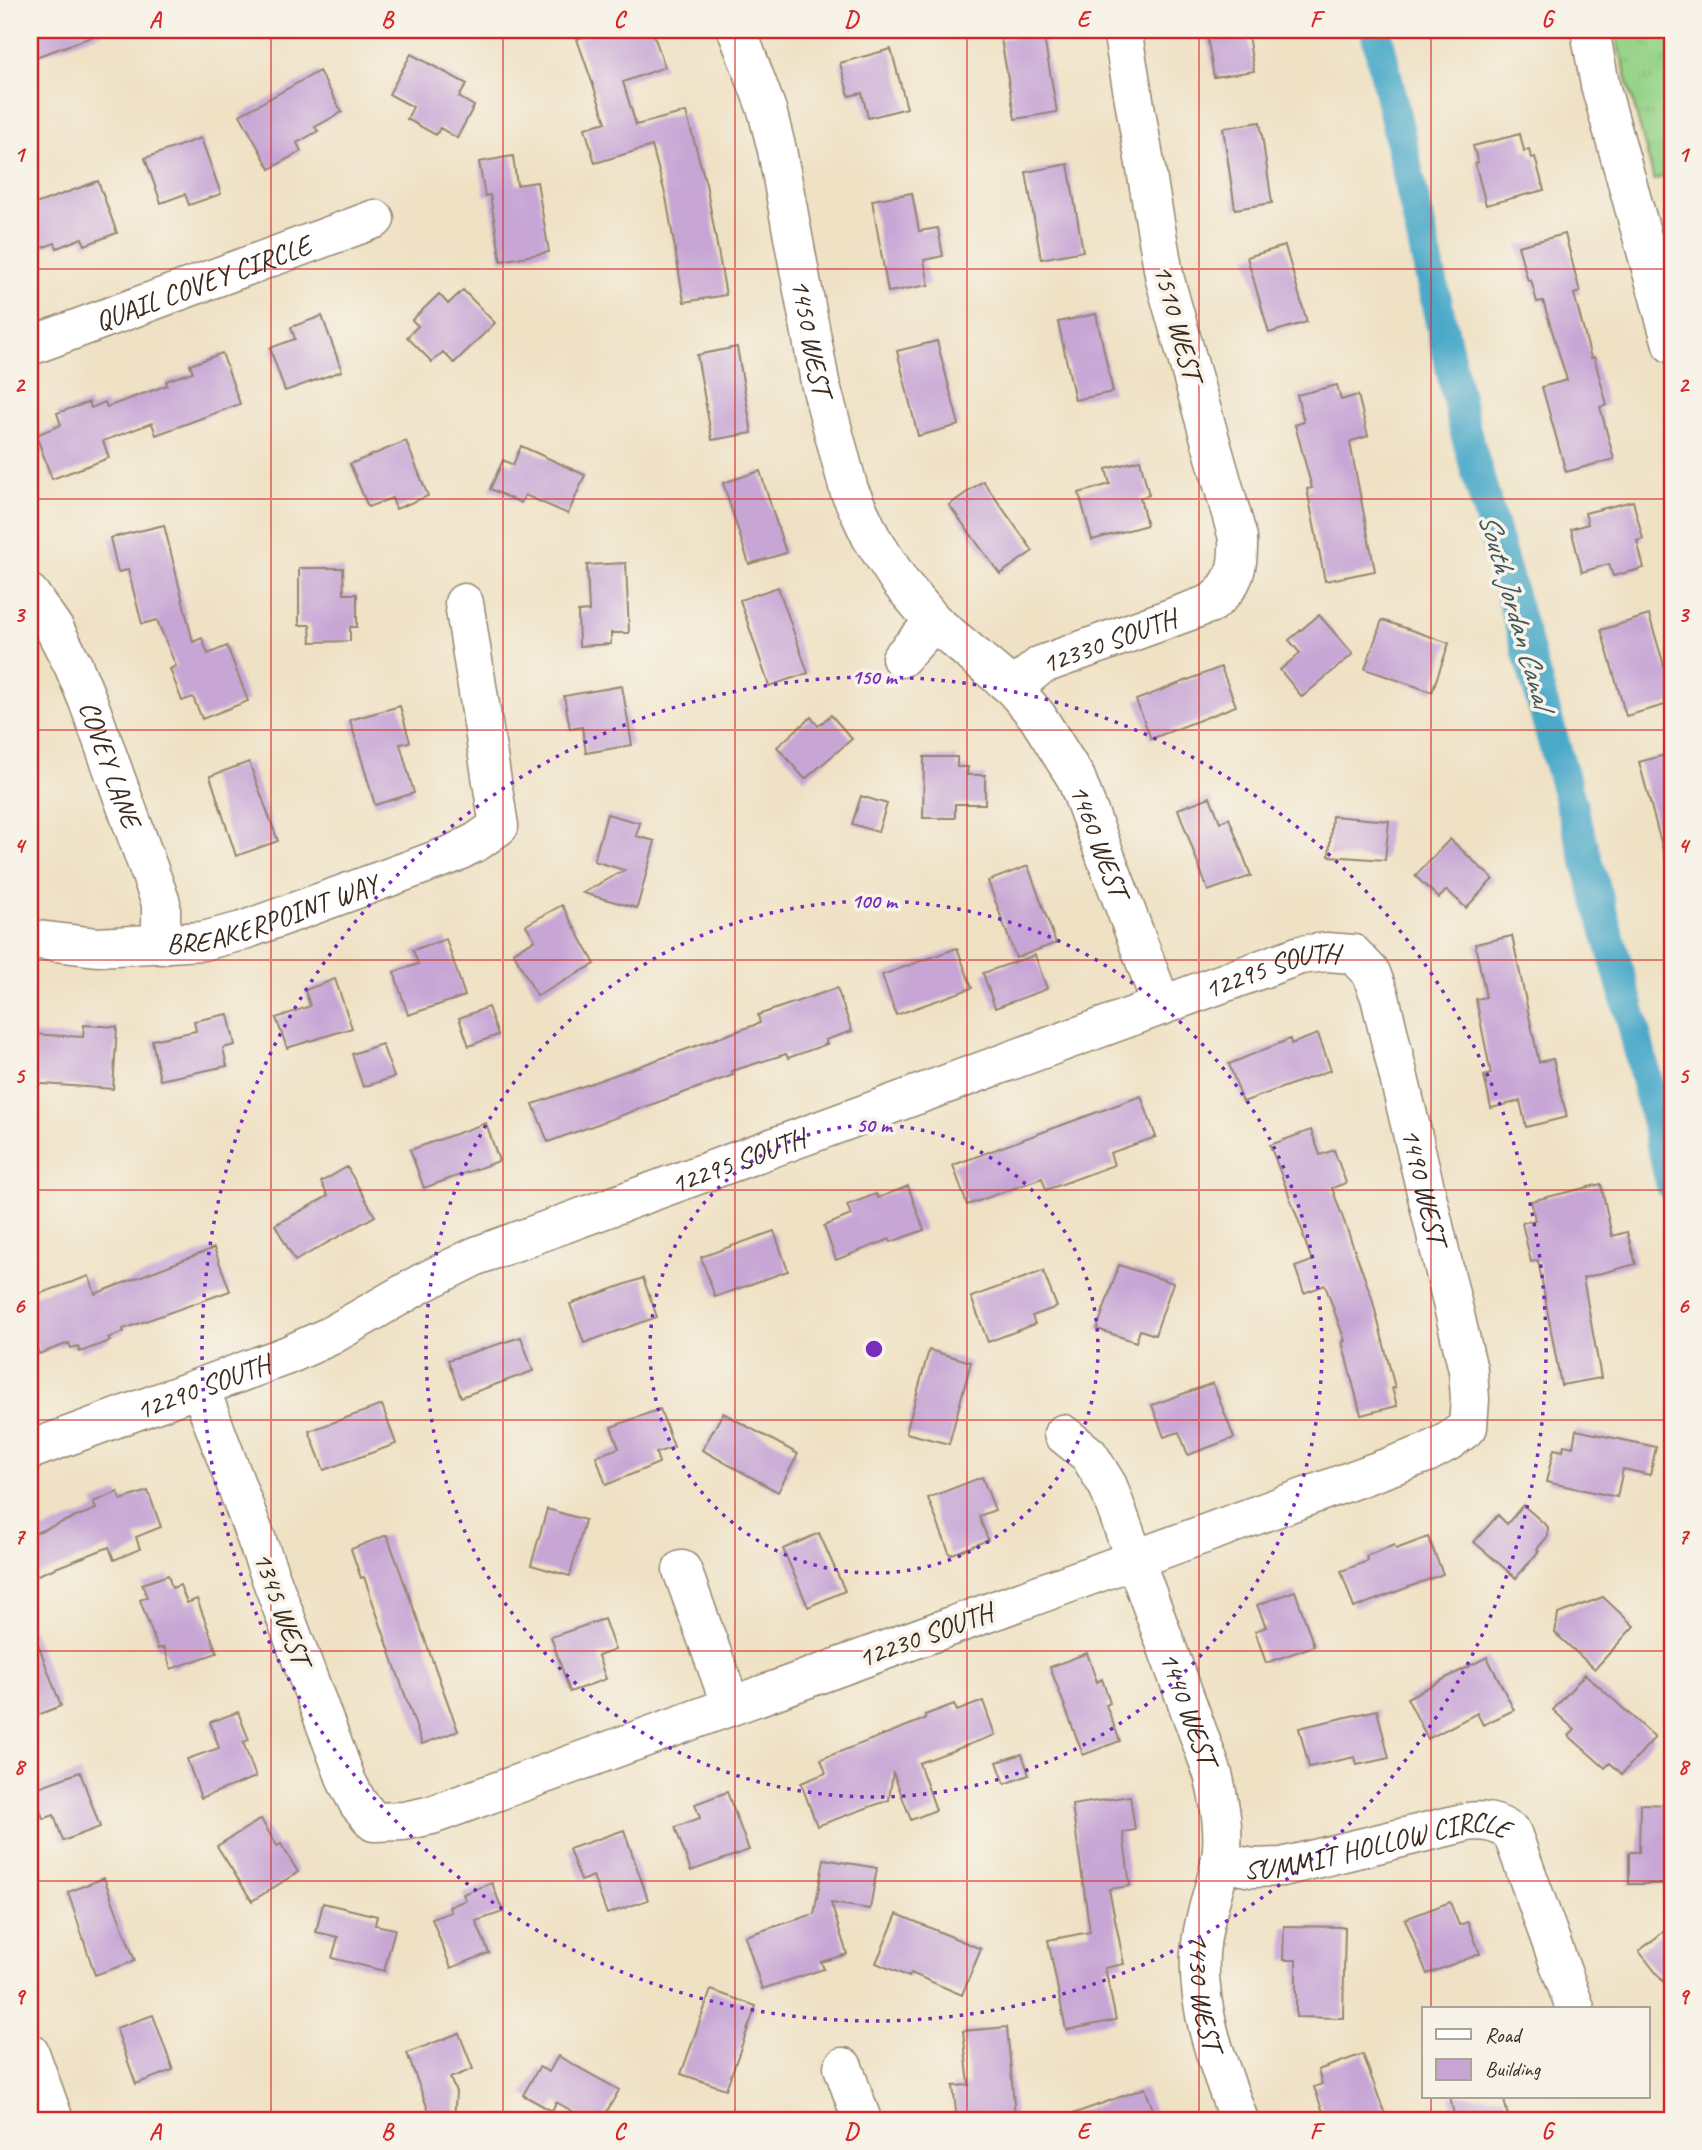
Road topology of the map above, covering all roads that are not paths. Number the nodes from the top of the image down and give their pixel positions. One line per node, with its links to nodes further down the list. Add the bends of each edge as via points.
1 (737, 30): 10 (street, 1450 WEST, via 777,150 820,382 849,490 900,582)
2 (1122, 30): 9 (street, 1510 WEST, via 1166,280 1238,538 1234,578)
3 (1590, 30): 5 (street, via 1600,85)
4 (375, 219): 6 (street, QUAIL COVEY CIRCLE)
5 (1672, 344)
6 (30, 346)
7 (30, 594): 14 (street, COVEY LANE, via 55,630 88,701 161,903)
8 (464, 603): 14 (street, BREAKERPOINT WAY, via 499,826 453,854 242,930 203,941)
9 (1212, 603): 12 (street, 12330 SOUTH, via 1041,665)
10 (934, 622): 11 (street); 12 (street, 1450 WEST)
11 (901, 658)
12 (1013, 688): 16 (street, 1460 WEST, via 1037,716 1076,778)
13 (30, 939): 14 (street, BREAKERPOINT WAY, via 97,947)
14 (161, 945)
15 (1353, 954): 16 (street, 12295 SOUTH, via 1300,955); 19 (street, 1490 WEST, via 1371,973 1380,997 1468,1370)
16 (1162, 1006): 17 (street, 12295 SOUTH, via 476,1256)
17 (371, 1314): 18 (street, 12290 SOUTH, via 288,1355)
18 (201, 1388): 21 (street, 12290 SOUTH); 25 (street, 1345 WEST, via 346,1782)
19 (1468, 1427): 22 (street, 12230 SOUTH, via 1427,1453)
20 (1063, 1434): 22 (street, 1440 WEST, via 1089,1455 1108,1486)
21 (30, 1450)
22 (1135, 1559): 24 (street, 12230 SOUTH); 26 (street, 1440 WEST, via 1213,1774 1223,1833)
23 (682, 1570): 24 (street)
24 (731, 1706): 25 (street, 12230 SOUTH, via 432,1815)
25 (374, 1822)
26 (1220, 1862): 27 (street, SUMMIT HOLLOW CIRCLE, via 1282,1867 1466,1822 1500,1824 1513,1833); 32 (street, 1430 WEST, via 1200,1954 1202,2000 1212,2045)
27 (1575, 2007)
28 (30, 2053): 30 (street)
29 (843, 2067): 31 (street)
30 (54, 2120)
31 (862, 2120)
32 (1239, 2120)

